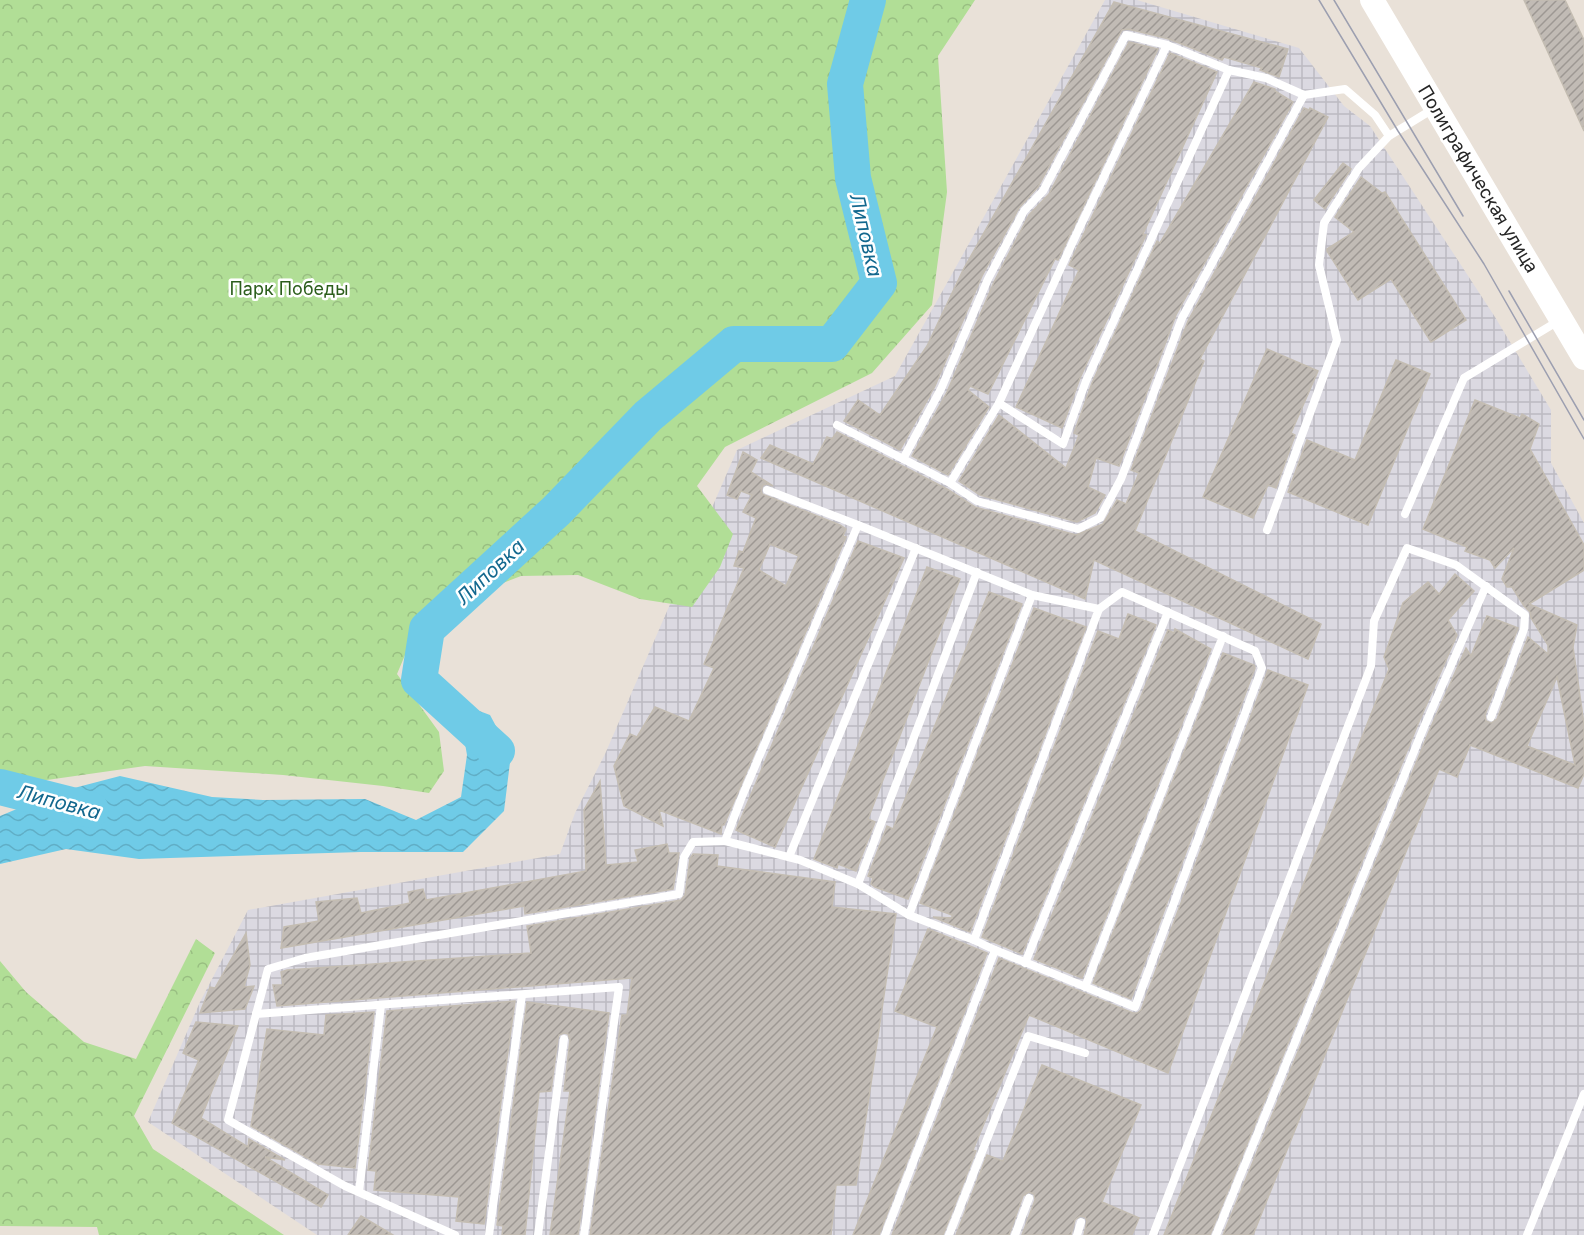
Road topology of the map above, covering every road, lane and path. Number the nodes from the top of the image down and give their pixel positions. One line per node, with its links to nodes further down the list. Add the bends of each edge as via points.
1 (1372, 0): 5 (street, Полиграфическая улица)
2 (1167, 45): 3 (lane); 9 (lane); 11 (lane, via 1126,35 1043,191 1024,211 988,279 941,389)
3 (1229, 70): 4 (lane, via 1266,78); 9 (lane, via 1090,370 1063,444)
4 (1304, 95): 6 (lane, via 1345,89 1375,114); 12 (lane, via 1182,318 1121,479 1100,518 1078,529 977,501)
5 (1436, 108): 6 (lane); 7 (street, Полиграфическая улица)
6 (1389, 136): 16 (lane, via 1359,168 1324,223 1319,265 1337,339)
7 (1561, 319): 8 (street, Полиграфическая улица); 14 (lane, via 1464,378)
8 (1584, 358)
9 (999, 403): 12 (lane)
10 (837, 425): 11 (lane)
11 (903, 459): 12 (lane)
12 (950, 483)
13 (767, 490): 15 (lane)
14 (1405, 514)
15 (858, 525): 17 (lane); 25 (lane)
16 (1266, 530)
17 (916, 548): 18 (lane); 26 (lane)
18 (977, 572): 20 (lane); 27 (lane)
19 (1486, 586): 24 (lane, via 1525,615 1524,628); 51 (lane, via 1456,565 1407,548 1374,621 1371,666); 52 (lane, via 1424,727)
20 (1032, 595): 21 (lane); 28 (lane)
21 (1099, 609): 22 (lane, via 1122,592); 29 (lane)
22 (1168, 612): 23 (lane); 31 (lane)
23 (1223, 636): 32 (lane); 32 (lane, via 1255,651 1262,668 1135,1007)
24 (1491, 717)
25 (725, 842): 26 (lane); 35 (lane, via 693,842 684,857 679,894 305,958 267,969)
26 (789, 857): 27 (lane)
27 (858, 884): 28 (lane)
28 (909, 915): 29 (lane)
29 (974, 940): 30 (lane)
30 (995, 950): 31 (lane); 47 (lane)
31 (1025, 963): 32 (lane)
32 (1085, 987)
33 (522, 994): 34 (lane); 44 (lane); 46 (lane, via 620,987)
34 (381, 1005): 35 (lane); 39 (lane)
35 (256, 1014): 39 (lane, via 228,1120)
36 (564, 1039): 45 (lane)
37 (1085, 1053): 48 (lane, via 1028,1036)
38 (1584, 1094): 53 (lane)
39 (359, 1192): 42 (lane)
40 (1029, 1198): 49 (lane)
41 (1082, 1222): 50 (lane)
42 (447, 1233): 43 (lane)
43 (455, 1235)
44 (489, 1235)
45 (538, 1235)
46 (584, 1235)
47 (885, 1235)
48 (949, 1235)
49 (1015, 1235)
50 (1077, 1235)
51 (1153, 1235)
52 (1216, 1235)
53 (1527, 1235)

